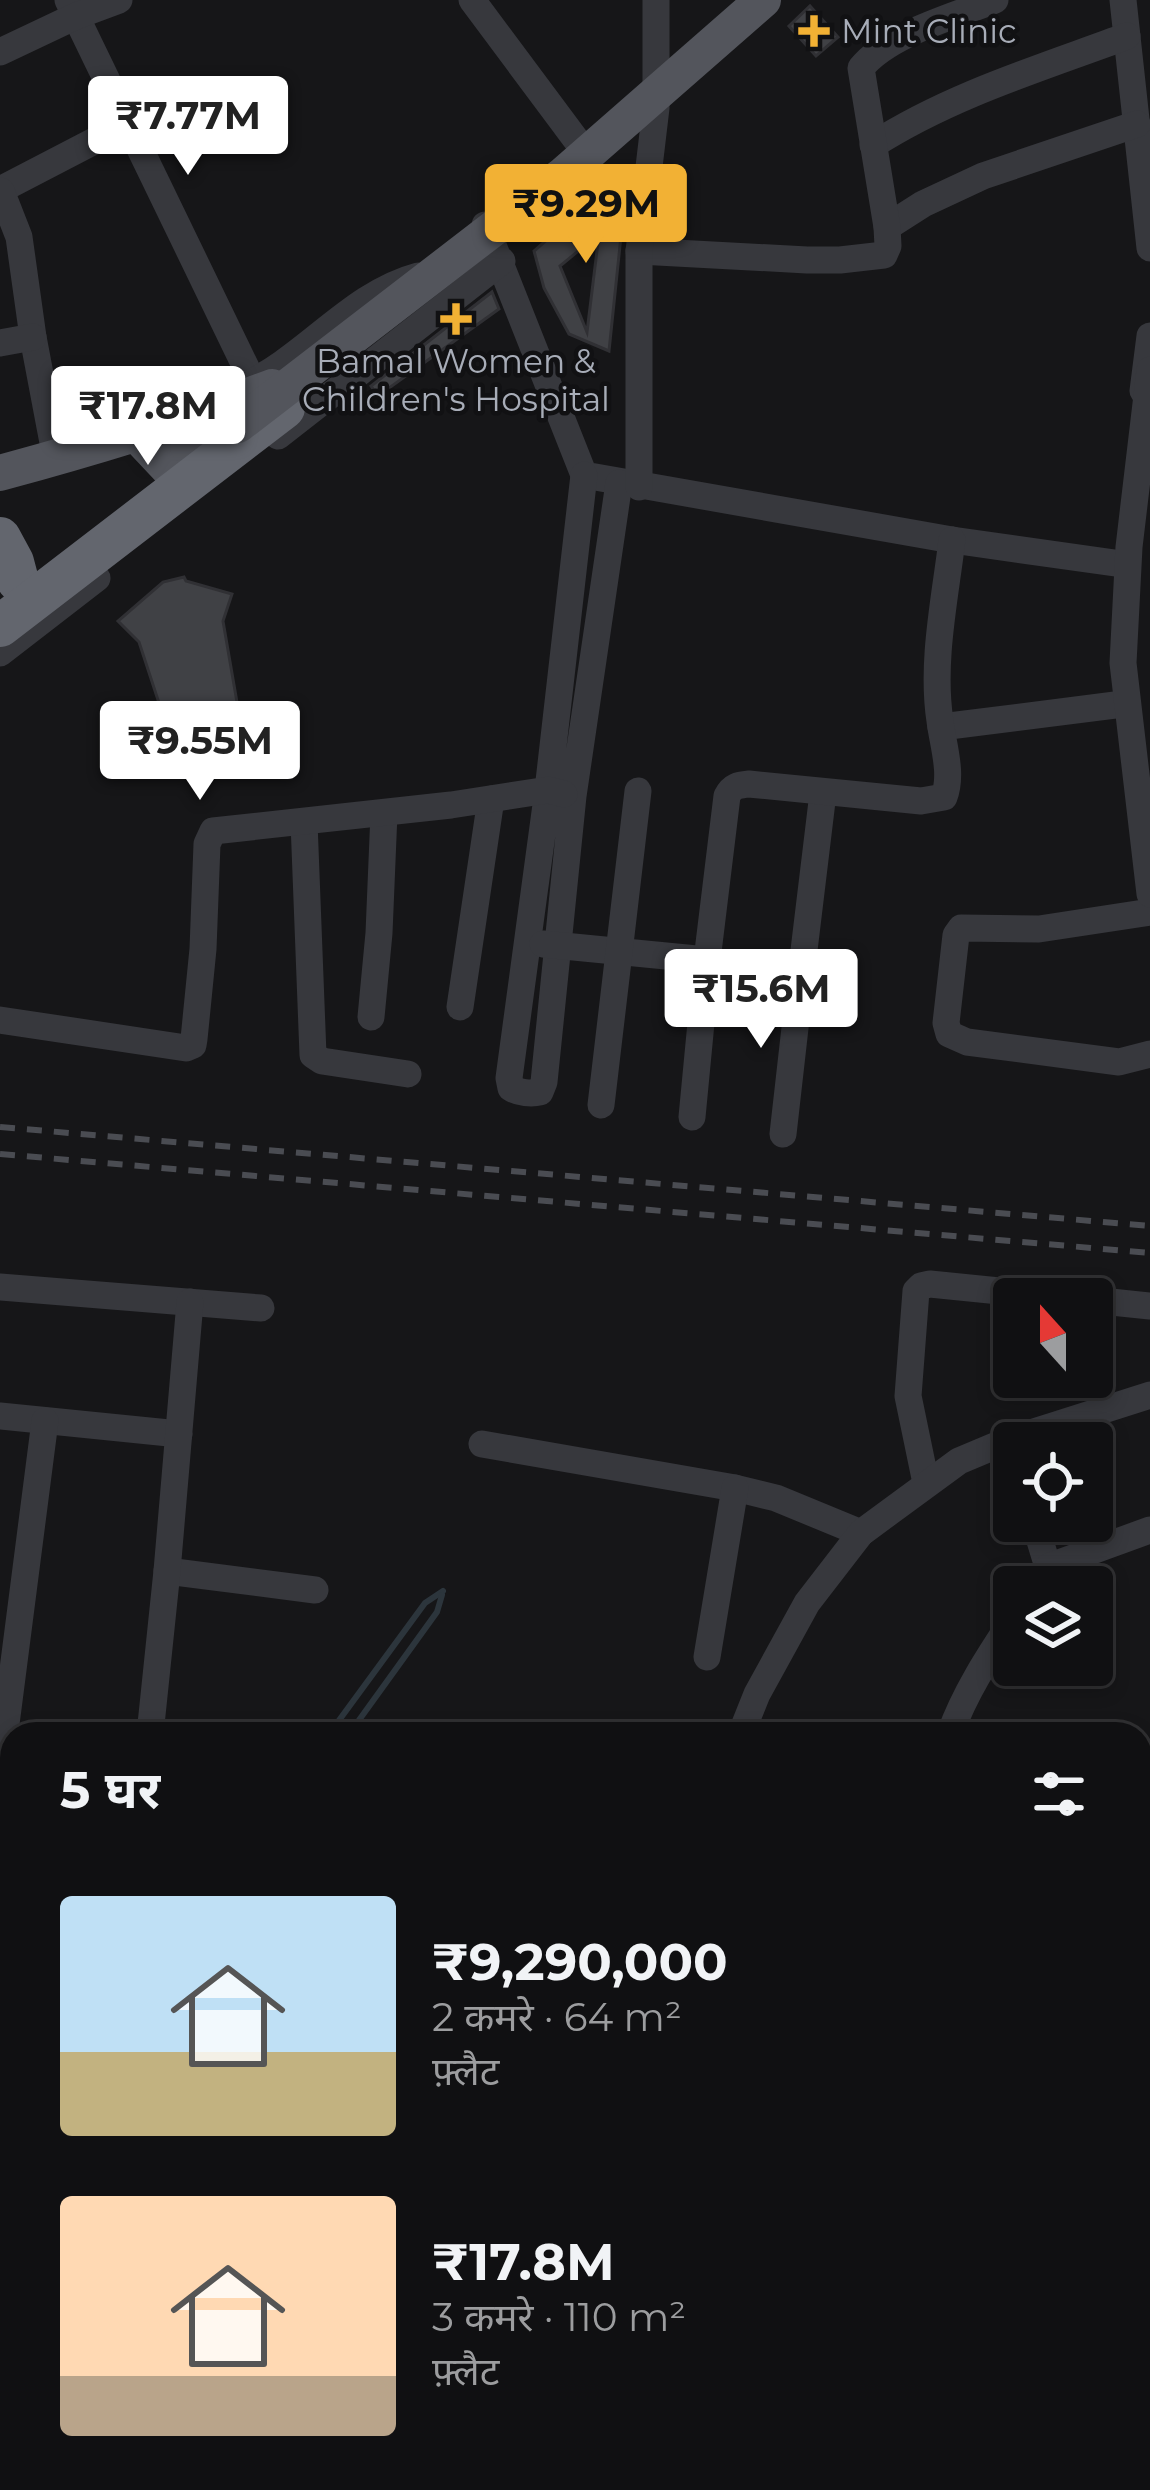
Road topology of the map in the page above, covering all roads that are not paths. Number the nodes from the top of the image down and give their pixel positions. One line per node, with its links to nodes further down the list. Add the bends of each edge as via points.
1 (119, 0): 9 (street)
2 (472, 0): 15 (street)
3 (656, 0): 12 (street)
4 (749, 0): 12 (highway)
5 (763, 0): 30 (main road, bridge, via 563,175)
6 (781, 0): 12 (highway)
7 (995, 0): 16 (street, via 866,61)
8 (1125, 0): 10 (street); 18 (street)
9 (72, 8): 11 (street); 13 (street)
10 (1127, 36): 14 (street); 16 (street, via 959,99)
11 (0, 52)
12 (657, 95): 15 (highway); 20 (highway); 22 (street)
13 (127, 124): 17 (street); 27 (street)
14 (1137, 124): 19 (street, via 982,176); 21 (street)
15 (580, 145): 20 (highway)
16 (873, 145): 19 (street)
17 (0, 190): 24 (street, via 19,237)
18 (1150, 191)
19 (887, 227): 22 (street, via 887,251 874,257)
20 (494, 244): 27 (highway, via 418,276); 30 (highway); 33 (street); 41 (street)
21 (1150, 248)
22 (639, 250): 34 (street)
23 (1150, 336): 28 (street)
24 (33, 337): 25 (street); 29 (street)
25 (0, 343)
26 (1150, 370): 52 (street, bridge, via 1123,663)
27 (262, 384): 29 (street); 30 (highway)
28 (1144, 426): 38 (street)
29 (55, 448): 31 (street)
30 (187, 451): 32 (main road); 35 (main road); 39 (highway); 40 (highway)
31 (0, 462)
32 (0, 473)
33 (584, 475): 34 (street); 46 (street)
34 (629, 485): 37 (street); 46 (street)
35 (0, 495)
36 (0, 538): 39 (highway, via 13,562)
37 (952, 540): 38 (street); 44 (street)
38 (1122, 564): 43 (street)
39 (9, 588)
40 (0, 626)
41 (0, 653)
42 (1150, 685): 43 (street)
43 (1122, 696): 44 (street); 49 (street)
44 (940, 727): 47 (street, via 944,796)
45 (638, 791): 56 (street)
46 (561, 793): 48 (street); 54 (street); 55 (street)
47 (823, 793): 57 (street, via 731,789); 58 (street)
48 (491, 799): 50 (street); 59 (street)
49 (1143, 799): 52 (street)
50 (384, 813): 51 (street); 60 (street)
51 (304, 821): 61 (street, via 219,829 209,837 193,1045); 63 (street, via 313,1054)
52 (1150, 894)
53 (1150, 912): 62 (street, via 1039,929 962,928 946,1023 949,1034 967,1042 1119,1062)
54 (526, 944): 55 (street); 55 (street, via 510,1084 536,1093 544,1082)
55 (558, 944): 56 (street)
56 (618, 952): 57 (street); 64 (street)
57 (707, 960): 58 (street); 65 (street)
58 (801, 975): 66 (street)
59 (460, 1007)
60 (371, 1017)
61 (0, 1019)
62 (1150, 1054)
63 (408, 1074)
64 (601, 1106)
65 (692, 1117)
66 (783, 1134)
67 (0, 1287): 69 (street)
68 (993, 1290): 80 (street, via 930,1284 916,1292 908,1396)
69 (190, 1302): 72 (street); 77 (street)
70 (1113, 1302): 71 (street)
71 (1150, 1306)
72 (261, 1308)
73 (1150, 1395): 76 (street)
74 (0, 1416): 75 (street)
75 (45, 1421): 77 (street); 84 (street)
76 (1080, 1422)
77 (179, 1434): 86 (street)
78 (482, 1444): 81 (street)
79 (993, 1453): 80 (street, via 958,1461)
80 (926, 1483): 83 (street)
81 (735, 1488): 83 (street); 89 (street)
82 (1150, 1529): 85 (street)
83 (861, 1533): 92 (street, via 807,1603)
84 (14, 1561): 90 (street)
85 (1067, 1566)
86 (167, 1571): 87 (street); 91 (street)
87 (315, 1590)
88 (993, 1650): 93 (street)
89 (707, 1657)
90 (7, 1722)
91 (150, 1722)
92 (746, 1722)
93 (954, 1722)

